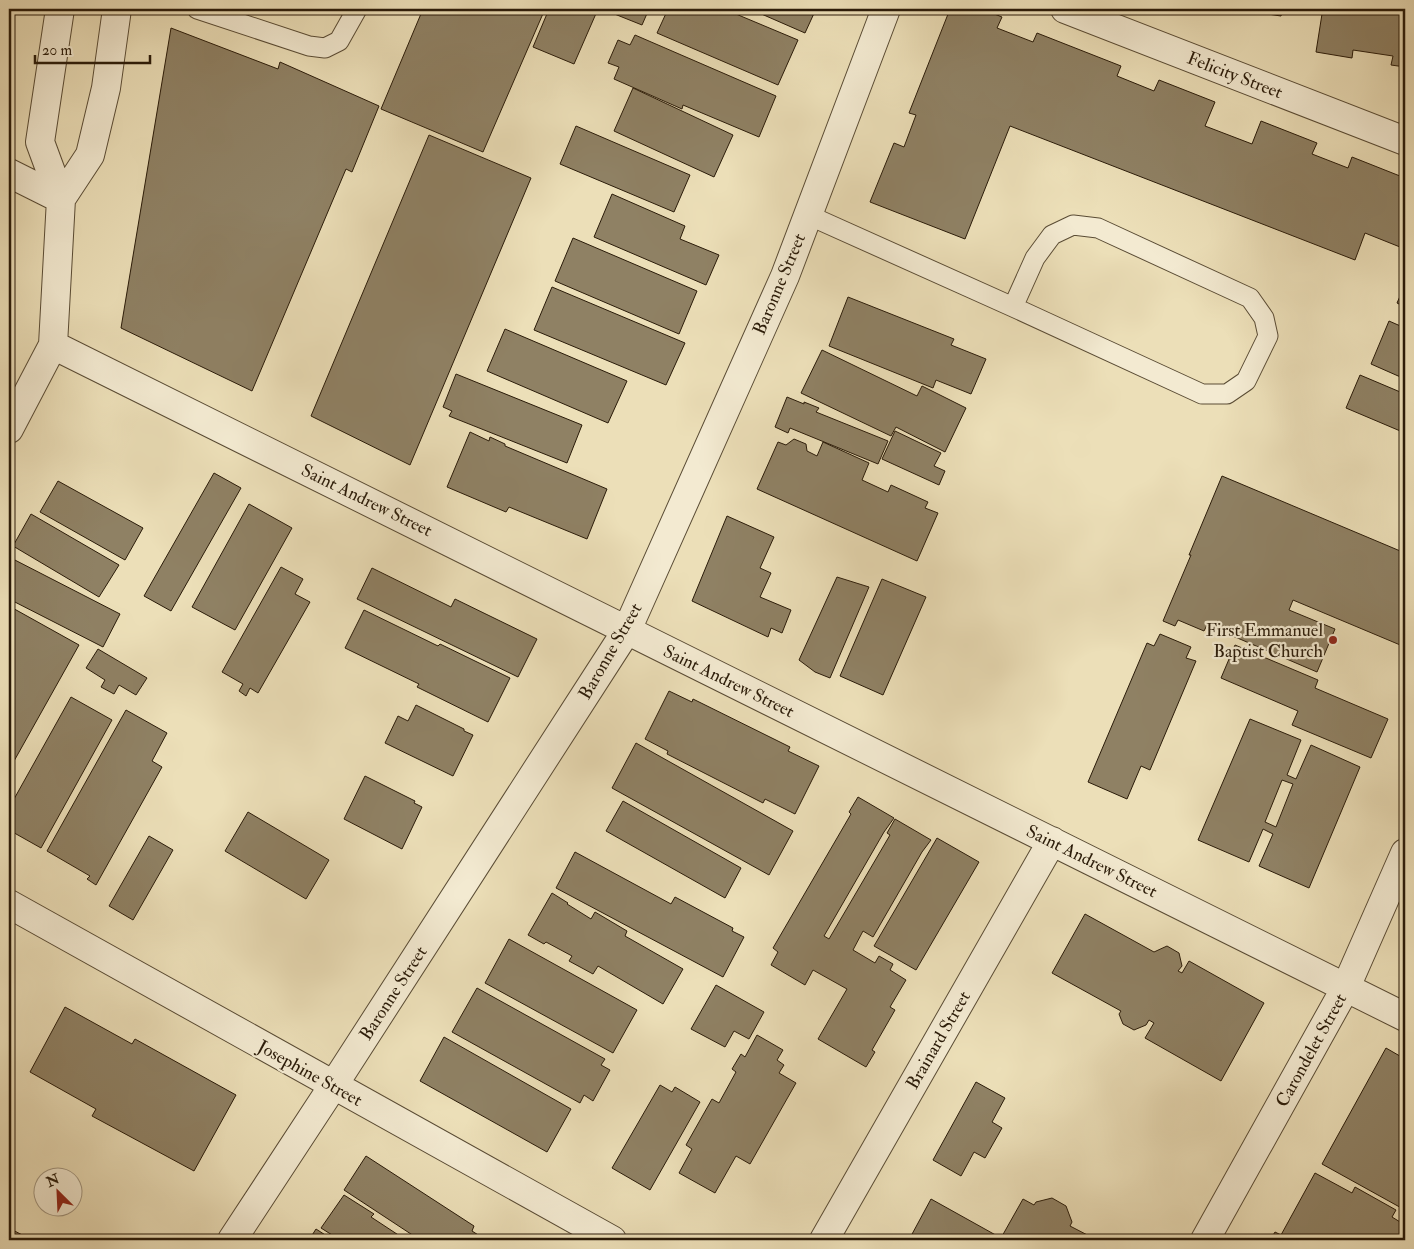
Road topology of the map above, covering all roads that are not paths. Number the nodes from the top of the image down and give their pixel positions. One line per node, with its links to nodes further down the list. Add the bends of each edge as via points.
1 (60, 9): 9 (street, via 40,142)
2 (117, 9): 9 (street, via 106,88 90,155)
3 (197, 9): 4 (lane, via 309,46 325,48 340,41)
4 (357, 9)
5 (886, 9): 10 (street, Baronne Street)
6 (1065, 9): 7 (street, Felicity Street)
7 (1405, 141)
8 (9, 173): 9 (street)
9 (61, 199): 12 (street)
10 (808, 215): 11 (lane); 14 (street, Baronne Street, via 784,276)
11 (1013, 307): 11 (lane, via 1202,394 1227,394 1246,381 1268,336 1264,318 1250,298 1098,228 1073,225 1052,236 1035,258)
12 (53, 344): 13 (street); 14 (street, Saint Andrew Street)
13 (9, 429)
14 (626, 630): 15 (street, Saint Andrew Street); 20 (street, Baronne Street)
15 (1052, 841): 18 (street, Saint Andrew Street); 23 (street, Brainard Street)
16 (1405, 853): 18 (street, Carondelet Street)
17 (9, 904): 20 (street, Josephine Street)
18 (1346, 987): 19 (street, Saint Andrew Street); 24 (street, Carondelet Street)
19 (1405, 1016)
20 (334, 1086): 21 (street, Baronne Street); 22 (street, Josephine Street)
21 (232, 1240)
22 (612, 1240)
23 (824, 1240)
24 (1205, 1240)

